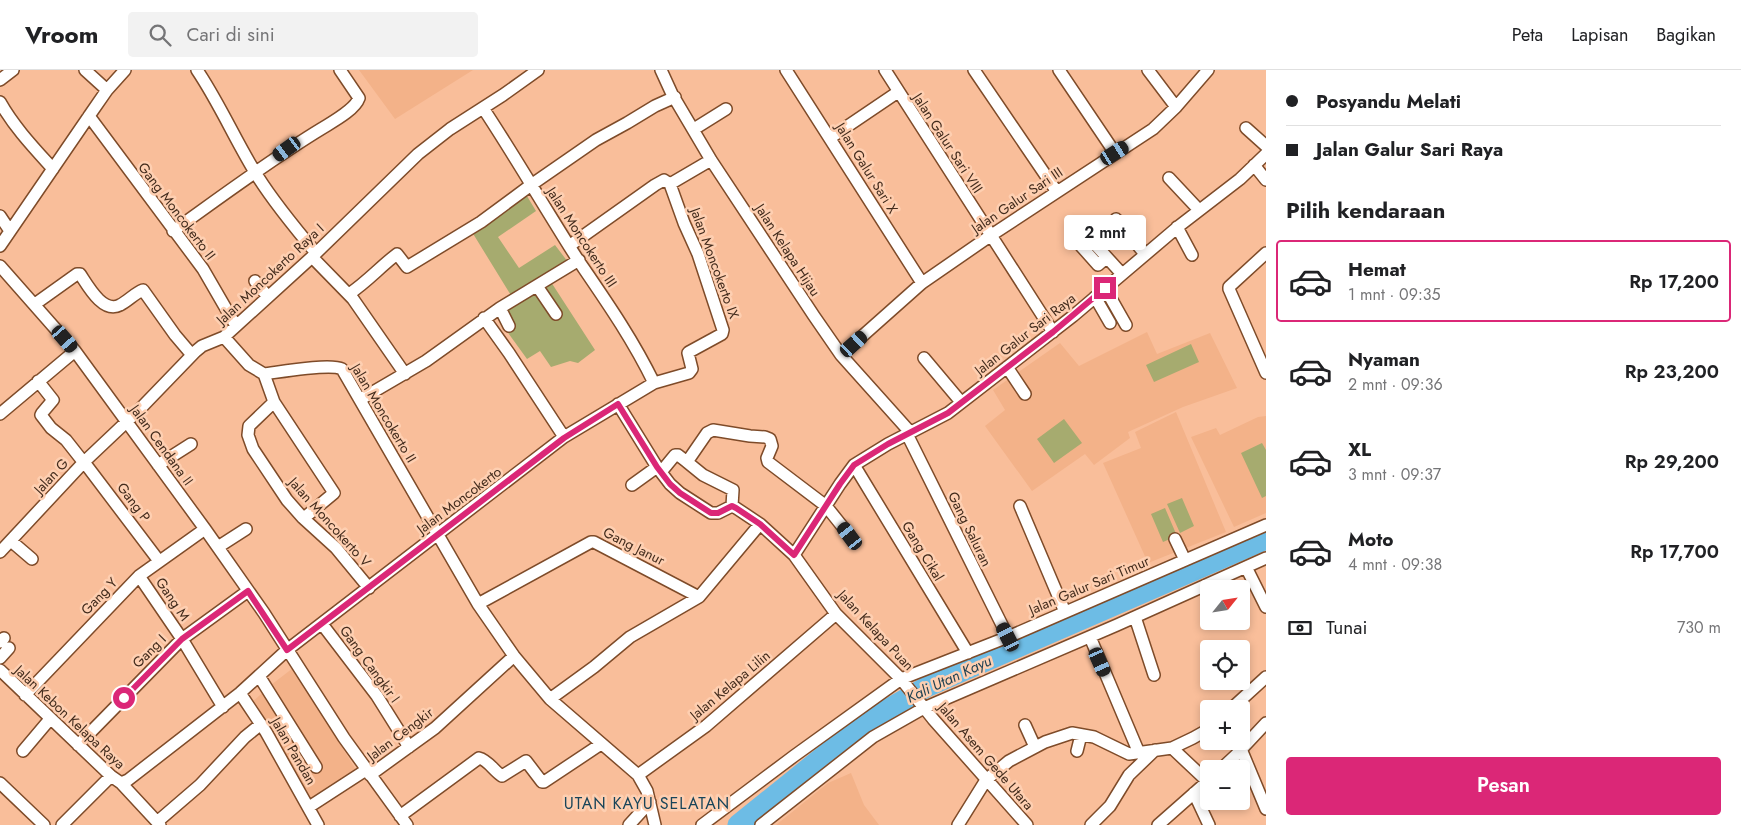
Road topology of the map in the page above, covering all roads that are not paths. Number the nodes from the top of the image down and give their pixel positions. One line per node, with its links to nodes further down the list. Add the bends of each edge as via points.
1 (13, 70): 14 (street)
2 (85, 70): 15 (street)
3 (125, 70): 15 (street)
4 (197, 70): 32 (street)
5 (340, 70): 32 (street, via 360,98 357,104)
6 (538, 70): 20 (street, Jalan Moncokerto Raya I)
7 (786, 70): 25 (street, Jalan Galur Sari X)
8 (885, 70): 16 (street, Jalan Galur Sari VIII)
9 (974, 70): 37 (street)
10 (1059, 70): 27 (street)
11 (1148, 70): 19 (street)
12 (1208, 70): 19 (street, Jalan Galur Sari III)
13 (662, 72): 17 (street, Jalan Kelapa Hijau)
14 (0, 80)
15 (107, 90): 22 (street)
16 (898, 92): 25 (street); 44 (street, Jalan Galur Sari VIII)
17 (675, 97): 24 (street, Jalan Kelapa Hijau); 36 (street, via 596,140)
18 (0, 102): 31 (street)
19 (1176, 107): 27 (street, Jalan Galur Sari III, via 1153,129)
20 (482, 108): 36 (street, Jalan Moncokerto III); 50 (street, Jalan Moncokerto Raya I, via 418,154)
21 (726, 109): 24 (street)
22 (89, 116): 31 (street); 42 (street, Gang Moncokerto II)
23 (1246, 128): 26 (street)
24 (694, 129): 29 (street, Jalan Kelapa Hijau)
25 (830, 138): 56 (street, Jalan Galur Sari X)
26 (1266, 146)
27 (1115, 153): 37 (street, Jalan Galur Sari III)
28 (1266, 154): 30 (street, Jalan Galur Sari Raya)
29 (711, 160): 35 (street); 73 (street, Jalan Kelapa Hijau)
30 (1254, 165): 34 (street); 38 (street, Jalan Galur Sari Raya)
31 (53, 169): 43 (street)
32 (256, 172): 42 (street); 50 (street)
33 (1169, 178): 38 (street)
34 (1266, 180)
35 (670, 184): 47 (street, via 664,180 655,185); 81 (street, Jalan Moncokerto IX, via 698,254 723,332 688,353 690,373)
36 (531, 185): 47 (street, Jalan Moncokerto III); 59 (street, via 481,222 407,267 397,254)
37 (1057, 192): 44 (street, Jalan Galur Sari III)
38 (1199, 210): 41 (street, Jalan Galur Sari Raya)
39 (0, 216): 43 (street)
40 (1116, 219): 49 (street)
41 (1177, 227): 49 (street, Jalan Galur Sari Raya); 51 (street)
42 (173, 230): 68 (street, Gang Moncokerto II, via 202,269)
43 (10, 231): 46 (street)
44 (990, 236): 56 (street, Jalan Galur Sari III); 70 (street, Jalan Galur Sari VIII)
45 (1087, 243): 54 (street, via 1098,265 1106,258)
46 (0, 246)
47 (569, 246): 52 (street, Jalan Moncokerto III)
48 (1266, 252): 77 (street, via 1229,289)
49 (1146, 254): 54 (street, Jalan Galur Sari Raya)
50 (314, 255): 59 (street); 60 (street, Jalan Moncokerto Raya I)
51 (1192, 255)
52 (579, 260): 57 (street); 81 (street, Jalan Moncokerto III, via 621,322)
53 (0, 266): 62 (street, Jalan Cendana II)
54 (1122, 274): 58 (street, Jalan Galur Sari Raya)
55 (255, 281): 60 (street)
56 (922, 283): 73 (street, Jalan Galur Sari III)
57 (537, 286): 63 (street); 64 (street)
58 (1105, 288): 61 (street, Jalan Galur Sari Raya); 67 (street)
59 (349, 294): 79 (street)
60 (268, 297): 68 (street, Jalan Moncokerto Raya I)
61 (1095, 297): 66 (street); 70 (street, Jalan Galur Sari Raya)
62 (35, 304): 72 (street, Jalan Cendana II); 74 (street, via 77,274 109,306 121,305 143,290)
63 (500, 308): 65 (street); 69 (street)
64 (556, 314)
65 (484, 318): 79 (street); 90 (street)
66 (1110, 322)
67 (1126, 325)
68 (236, 326): 71 (street, Jalan Moncokerto Raya I)
69 (509, 326)
70 (1053, 332): 76 (street, Jalan Galur Sari Raya)
71 (224, 337): 74 (street, Jalan Moncokerto Raya I, via 202,346); 78 (street, via 249,365)
72 (75, 351): 80 (street); 88 (street, Jalan Cendana II)
73 (840, 353): 89 (street, Jalan Kelapa Hijau)
74 (192, 355): 88 (street, Jalan Moncokerto Raya I)
75 (924, 358): 85 (street)
76 (1007, 367): 82 (street); 85 (street, Jalan Galur Sari Raya)
77 (1266, 373)
78 (264, 374): 83 (street, Jalan Moncokerto II, via 338,367); 84 (street)
79 (405, 374): 83 (street)
80 (38, 381): 87 (street); 92 (street, Gang P, via 53,400 41,415)
81 (654, 383): 86 (street, Jalan Moncokerto)
82 (1025, 394)
83 (361, 399): 106 (street, Jalan Moncokerto II)
84 (274, 402): 101 (street, Jalan Moncokerto V, via 249,426 249,440 275,483); 101 (street, via 334,493)
85 (961, 402): 89 (street, Jalan Galur Sari Raya, via 939,419)
86 (618, 404): 90 (street, Jalan Moncokerto); 96 (street)
87 (0, 414)
88 (126, 422): 92 (street, Jalan G); 94 (street, Jalan Cendana II)
89 (907, 434): 95 (street, Jalan Galur Sari Raya); 128 (street, Gang Saluran)
90 (564, 438): 106 (street, Jalan Moncokerto)
91 (191, 444): 94 (street)
92 (82, 460): 109 (street, Jalan G); 116 (street, Gang P)
93 (687, 462): 96 (street, via 675,455); 98 (street, via 703,475 733,490); 99 (street, via 707,433 713,430 765,437 772,442 768,462)
94 (158, 465): 104 (street, Jalan Cendana II)
95 (854, 465): 99 (street); 133 (street, Gang Cikal)
96 (659, 470): 97 (street); 98 (street, via 680,493 711,513)
97 (632, 485)
98 (732, 506): 102 (street, Jalan Kelapa Puan)
99 (826, 506): 107 (street); 112 (street)
100 (1020, 506): 124 (street)
101 (304, 518): 119 (street, Jalan Moncokerto V, via 336,548)
102 (760, 524): 112 (street, Jalan Kelapa Puan); 121 (street)
103 (1266, 525): 115 (street, Jalan Galur Sari Timur)
104 (206, 529): 110 (street, Jalan Cendana II); 116 (street, Gang Y)
105 (246, 529): 110 (street)
106 (438, 535): 119 (street, Jalan Moncokerto); 122 (street, Jalan Moncokerto II)
107 (850, 536)
108 (1176, 539): 115 (street)
109 (11, 541): 111 (street, Jalan G); 114 (street)
110 (218, 547): 120 (street, Jalan Cendana II)
111 (0, 552)
112 (794, 555): 125 (street, Jalan Kelapa Puan)
113 (1266, 558): 117 (street)
114 (32, 559)
115 (1185, 560): 124 (street, Jalan Galur Sari Timur)
116 (159, 561): 118 (street, Gang Y)
117 (1246, 568): 123 (street); 126 (street)
118 (139, 576): 130 (street, Gang M); 142 (street, Gang Y)
119 (369, 588): 127 (street, Jalan Moncokerto)
120 (246, 592): 130 (street, Gang I); 132 (street, Jalan Cendana II)
121 (698, 597): 122 (street, Gang Janur, via 591,542); 143 (street, via 630,637)
122 (478, 604): 134 (street, Jalan Moncokerto II)
123 (1266, 607)
124 (1065, 612): 128 (street, Jalan Galur Sari Timur)
125 (836, 614): 140 (street, Jalan Kelapa Puan); 169 (street, Jalan Kelapa Lilin, via 706,726)
126 (1135, 617): 129 (street); 137 (street)
127 (322, 624): 132 (street, Jalan Moncokerto); 156 (street, Gang Cangkir I, via 377,696)
128 (1008, 637): 133 (street, Jalan Galur Sari Timur)
129 (1090, 637): 145 (street); 164 (street)
130 (182, 639): 146 (street, Gang M); 154 (street, Gang I)
131 (4, 643): 135 (street)
132 (287, 650): 138 (street); 167 (street, Jalan Cengkir)
133 (968, 653): 140 (street, Jalan Galur Sari Timur)
134 (514, 656): 143 (street, Jalan Moncokerto II); 156 (street, Jalan Cengkir, via 435,728)
135 (0, 658)
136 (0, 670): 142 (street, Jalan Kebon Kelapa Raya)
137 (1154, 675)
138 (259, 676): 141 (street); 166 (street)
139 (1266, 677): 144 (street)
140 (902, 681): 145 (street, Jalan Kelapa Puan); 188 (street, Jalan Galur Sari Timur)
141 (240, 693): 146 (street); 149 (street, Jalan Pandan)
142 (25, 695): 147 (street, Jalan Kebon Kelapa Raya)
143 (550, 699): 155 (street, Jalan Moncokerto II)
144 (1241, 700)
145 (921, 705): 171 (street, Jalan Asem Gede Utara); 189 (street, via 873,737)
146 (223, 707): 173 (street)
147 (50, 719): 154 (street, Jalan Kebon Kelapa Raya); 162 (street)
148 (1266, 723): 153 (street)
149 (261, 724): 177 (street, Jalan Pandan); 181 (street)
150 (1025, 725): 157 (street)
151 (1200, 734): 158 (street)
152 (1081, 735): 157 (street, via 1072,733); 163 (street); 164 (street, via 1094,737 1129,754)
153 (1250, 740)
154 (81, 741): 170 (street, Jalan Kebon Kelapa Raya)
155 (601, 744): 169 (street, Jalan Moncokerto II); 180 (street, via 544,782 526,761 502,776 479,758)
156 (409, 747): 167 (street, Jalan Cengkir)
157 (1035, 747): 171 (street)
158 (1172, 748): 159 (street); 168 (street)
159 (1155, 750): 164 (street); 192 (street, via 1128,775 1110,806)
160 (1240, 750): 165 (street)
161 (1241, 750): 178 (street)
162 (23, 751)
163 (1077, 751)
164 (1139, 752)
165 (1230, 760)
166 (316, 767)
167 (368, 772): 177 (street); 180 (street)
168 (1200, 773)
169 (638, 775): 176 (street)
170 (111, 776): 173 (street, Jalan Kebon Kelapa Raya); 179 (street)
171 (986, 780): 190 (street); 191 (street, Jalan Asem Gede Utara)
172 (0, 783): 182 (street)
173 (121, 783): 181 (street, Jalan Kebon Kelapa Raya)
174 (1200, 787): 175 (street)
175 (1194, 793): 193 (street); 194 (street)
176 (650, 802): 186 (street); 187 (street)
177 (309, 807): 185 (street, Jalan Pandan)
178 (1266, 809)
179 (72, 816): 183 (street); 184 (street)
180 (404, 820)
181 (158, 824)
182 (44, 825)
183 (62, 825)
184 (80, 825)
185 (318, 825)
186 (629, 825)
187 (655, 825)
188 (702, 825)
189 (761, 825)
190 (958, 825)
191 (1027, 825)
192 (1091, 825)
193 (1158, 825)
194 (1209, 825)

